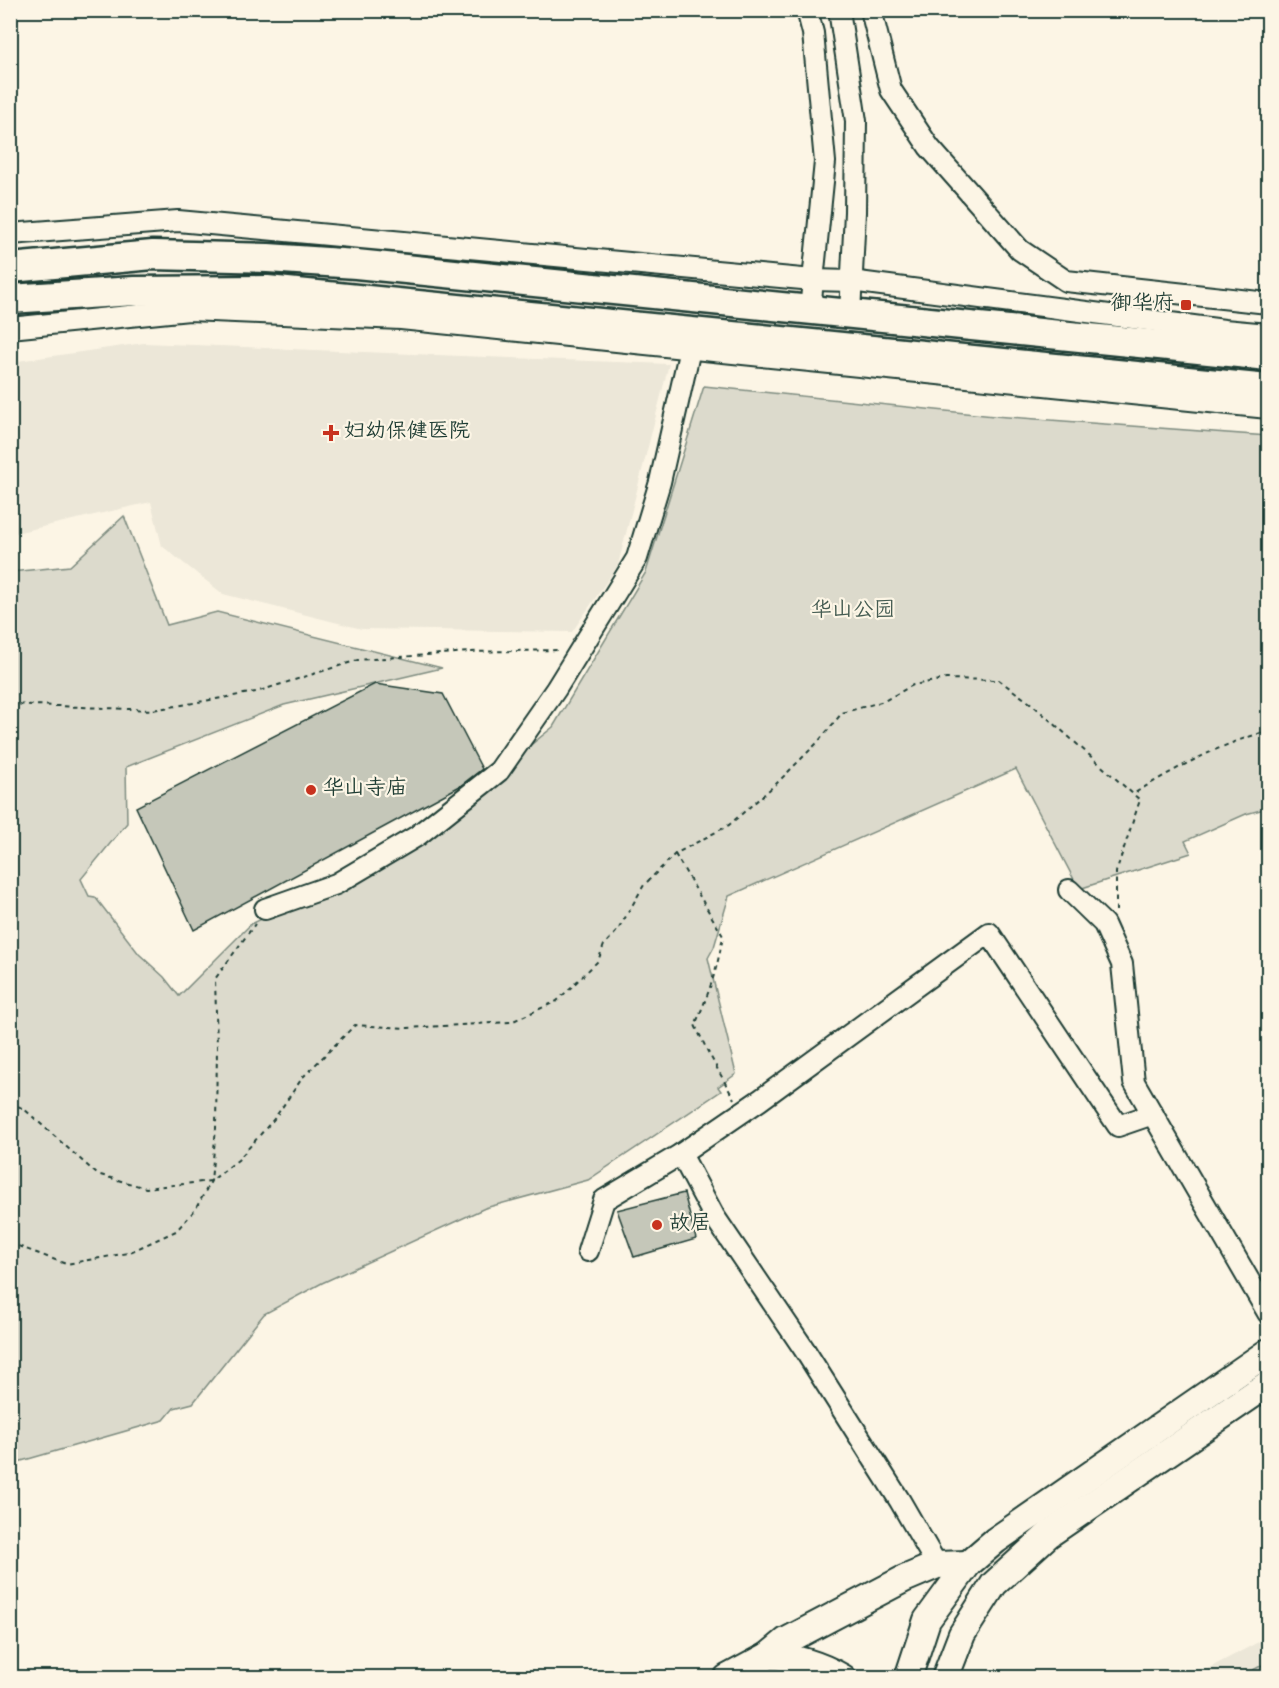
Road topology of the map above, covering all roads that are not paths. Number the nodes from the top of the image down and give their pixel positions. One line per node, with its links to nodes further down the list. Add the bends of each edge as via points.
1 (807, 10): 6 (street, via 813,33 825,162)
2 (839, 10): 7 (street, via 856,121)
3 (871, 10): 9 (street, via 891,90 929,147 1020,250 1066,281)
4 (10, 234): 6 (street, via 177,221)
5 (10, 268): 10 (highway, via 153,255 268,258)
6 (813, 280): 7 (street); 10 (street)
7 (851, 281): 11 (street); 13 (street)
8 (10, 299): 16 (highway, via 134,291 267,290)
9 (1269, 303)
10 (810, 310): 11 (highway)
11 (849, 314): 15 (highway)
12 (10, 328): 14 (street, via 189,310 401,318)
13 (1269, 334)
14 (690, 349): 17 (street); 19 (street, via 638,558 499,771 417,836 336,884)
15 (1269, 356)
16 (1269, 389)
17 (1269, 408)
18 (1070, 890): 20 (street, via 1104,924 1122,964 1134,1082)
19 (265, 909)
20 (1153, 1114): 21 (street, via 1118,1126 989,933); 23 (street)
21 (681, 1154): 22 (street, via 604,1200); 27 (street, via 714,1216 811,1359)
22 (588, 1251)
23 (1269, 1313)
24 (1269, 1352): 26 (main road, via 996,1540)
25 (1269, 1384): 32 (main road, via 1049,1534 994,1584 962,1634)
26 (968, 1564): 27 (main road); 31 (main road, via 927,1620)
27 (937, 1565): 28 (main road, via 786,1641)
28 (768, 1656): 29 (main road); 30 (main road, via 789,1656)
29 (727, 1677)
30 (843, 1677)
31 (908, 1677)
32 (945, 1677)

